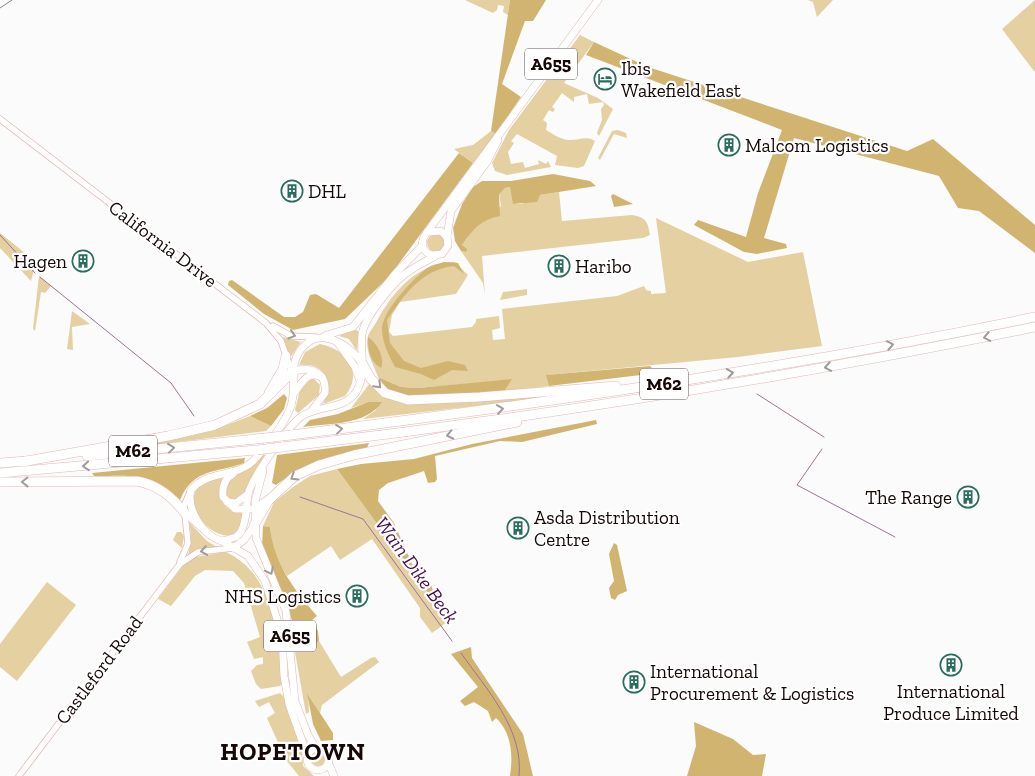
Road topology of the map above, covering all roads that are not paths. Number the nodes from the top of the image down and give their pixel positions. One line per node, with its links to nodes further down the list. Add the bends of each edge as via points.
1 (598, 0): 3 (main road, A655)
2 (0, 119): 9 (street, California Drive)
3 (504, 128): 4 (main road, A655); 5 (main road, A655, via 486,162 450,211)
4 (428, 232): 5 (main road, via 441,231); 6 (main road, A655)
5 (447, 237): 7 (main road, A655, via 446,250)
6 (422, 246): 7 (main road); 11 (main road, A655, via 353,326)
7 (435, 256): 14 (main road, A655, via 398,280 369,319 362,334)
8 (1035, 317): 17 (highway, M62, one-way to 8)
9 (266, 323): 11 (street, California Drive, one-way to 11, via 291,336); 13 (street, California Drive, via 281,341)
10 (1035, 327): 21 (highway, M62, one-way to 21, via 831,367)
11 (320, 337): 12 (main road); 15 (main road, A655, via 308,342 300,351)
12 (337, 342): 14 (main road, via 351,349); 18 (main road, via 355,367)
13 (286, 356): 15 (street, California Drive); 20 (highway, M62, via 283,369)
14 (362, 364): 17 (highway, M62, one-way to 17, via 385,393 416,401); 18 (main road, A655)
15 (292, 372): 16 (main road, via 310,369); 19 (main road, A655); 20 (highway, M62)
16 (322, 377): 19 (main road, A655, via 317,374 306,377); 22 (main road, A655, via 325,393)
17 (702, 378): 24 (highway, M62, one-way to 17, bridge, via 290,435 475,412)
18 (360, 382): 22 (main road, A655, via 351,398)
19 (293, 393): 26 (main road, A655, via 291,407 279,428 252,462)
20 (267, 398): 24 (highway, M62, via 245,413 198,430)
21 (635, 399): 27 (highway, M62, one-way to 27, bridge, via 282,447); 31 (highway, M62, one-way to 31, via 335,460 295,476)
22 (306, 414): 23 (main road, A655, via 297,420)
23 (268, 459): 30 (main road, A655); 33 (main road, A655)
24 (22, 462): 25 (highway, M62)
25 (0, 463)
26 (233, 473): 29 (main road, A655, via 208,477); 32 (main road, via 223,486)
27 (0, 474)
28 (0, 482): 34 (highway, M62, one-way to 28, via 165,492 137,481)
29 (191, 490): 34 (street); 36 (main road, via 191,503)
30 (248, 494): 32 (main road, via 236,503); 33 (main road, A655)
31 (269, 500): 33 (highway, M62); 35 (highway, M62)
32 (226, 501): 33 (main road, via 235,509)
33 (251, 509): 35 (main road, A655); 37 (main road, A655, via 241,532)
34 (184, 512): 36 (main road, A655); 39 (street, Castleford Road, via 188,542)
35 (254, 525): 38 (main road, via 244,540); 40 (main road, A655, one-way to 40, via 260,552 286,611 296,701)
36 (202, 528): 37 (main road, A655)
37 (222, 541): 38 (main road, A655)
38 (232, 548): 39 (street, Castleford Road, one-way to 39, via 198,552); 41 (main road, A655, via 254,562 272,600 282,635 287,696)
39 (180, 564): 44 (street, Castleford Road)
40 (316, 748): 41 (main road); 42 (main road, A655, via 325,750)
41 (307, 755): 43 (main road, A655, via 307,762)
42 (328, 762): 43 (main road, via 323,769); 46 (main road, A655)
43 (314, 770): 45 (main road)
44 (19, 776)
45 (323, 776)
46 (334, 776)

